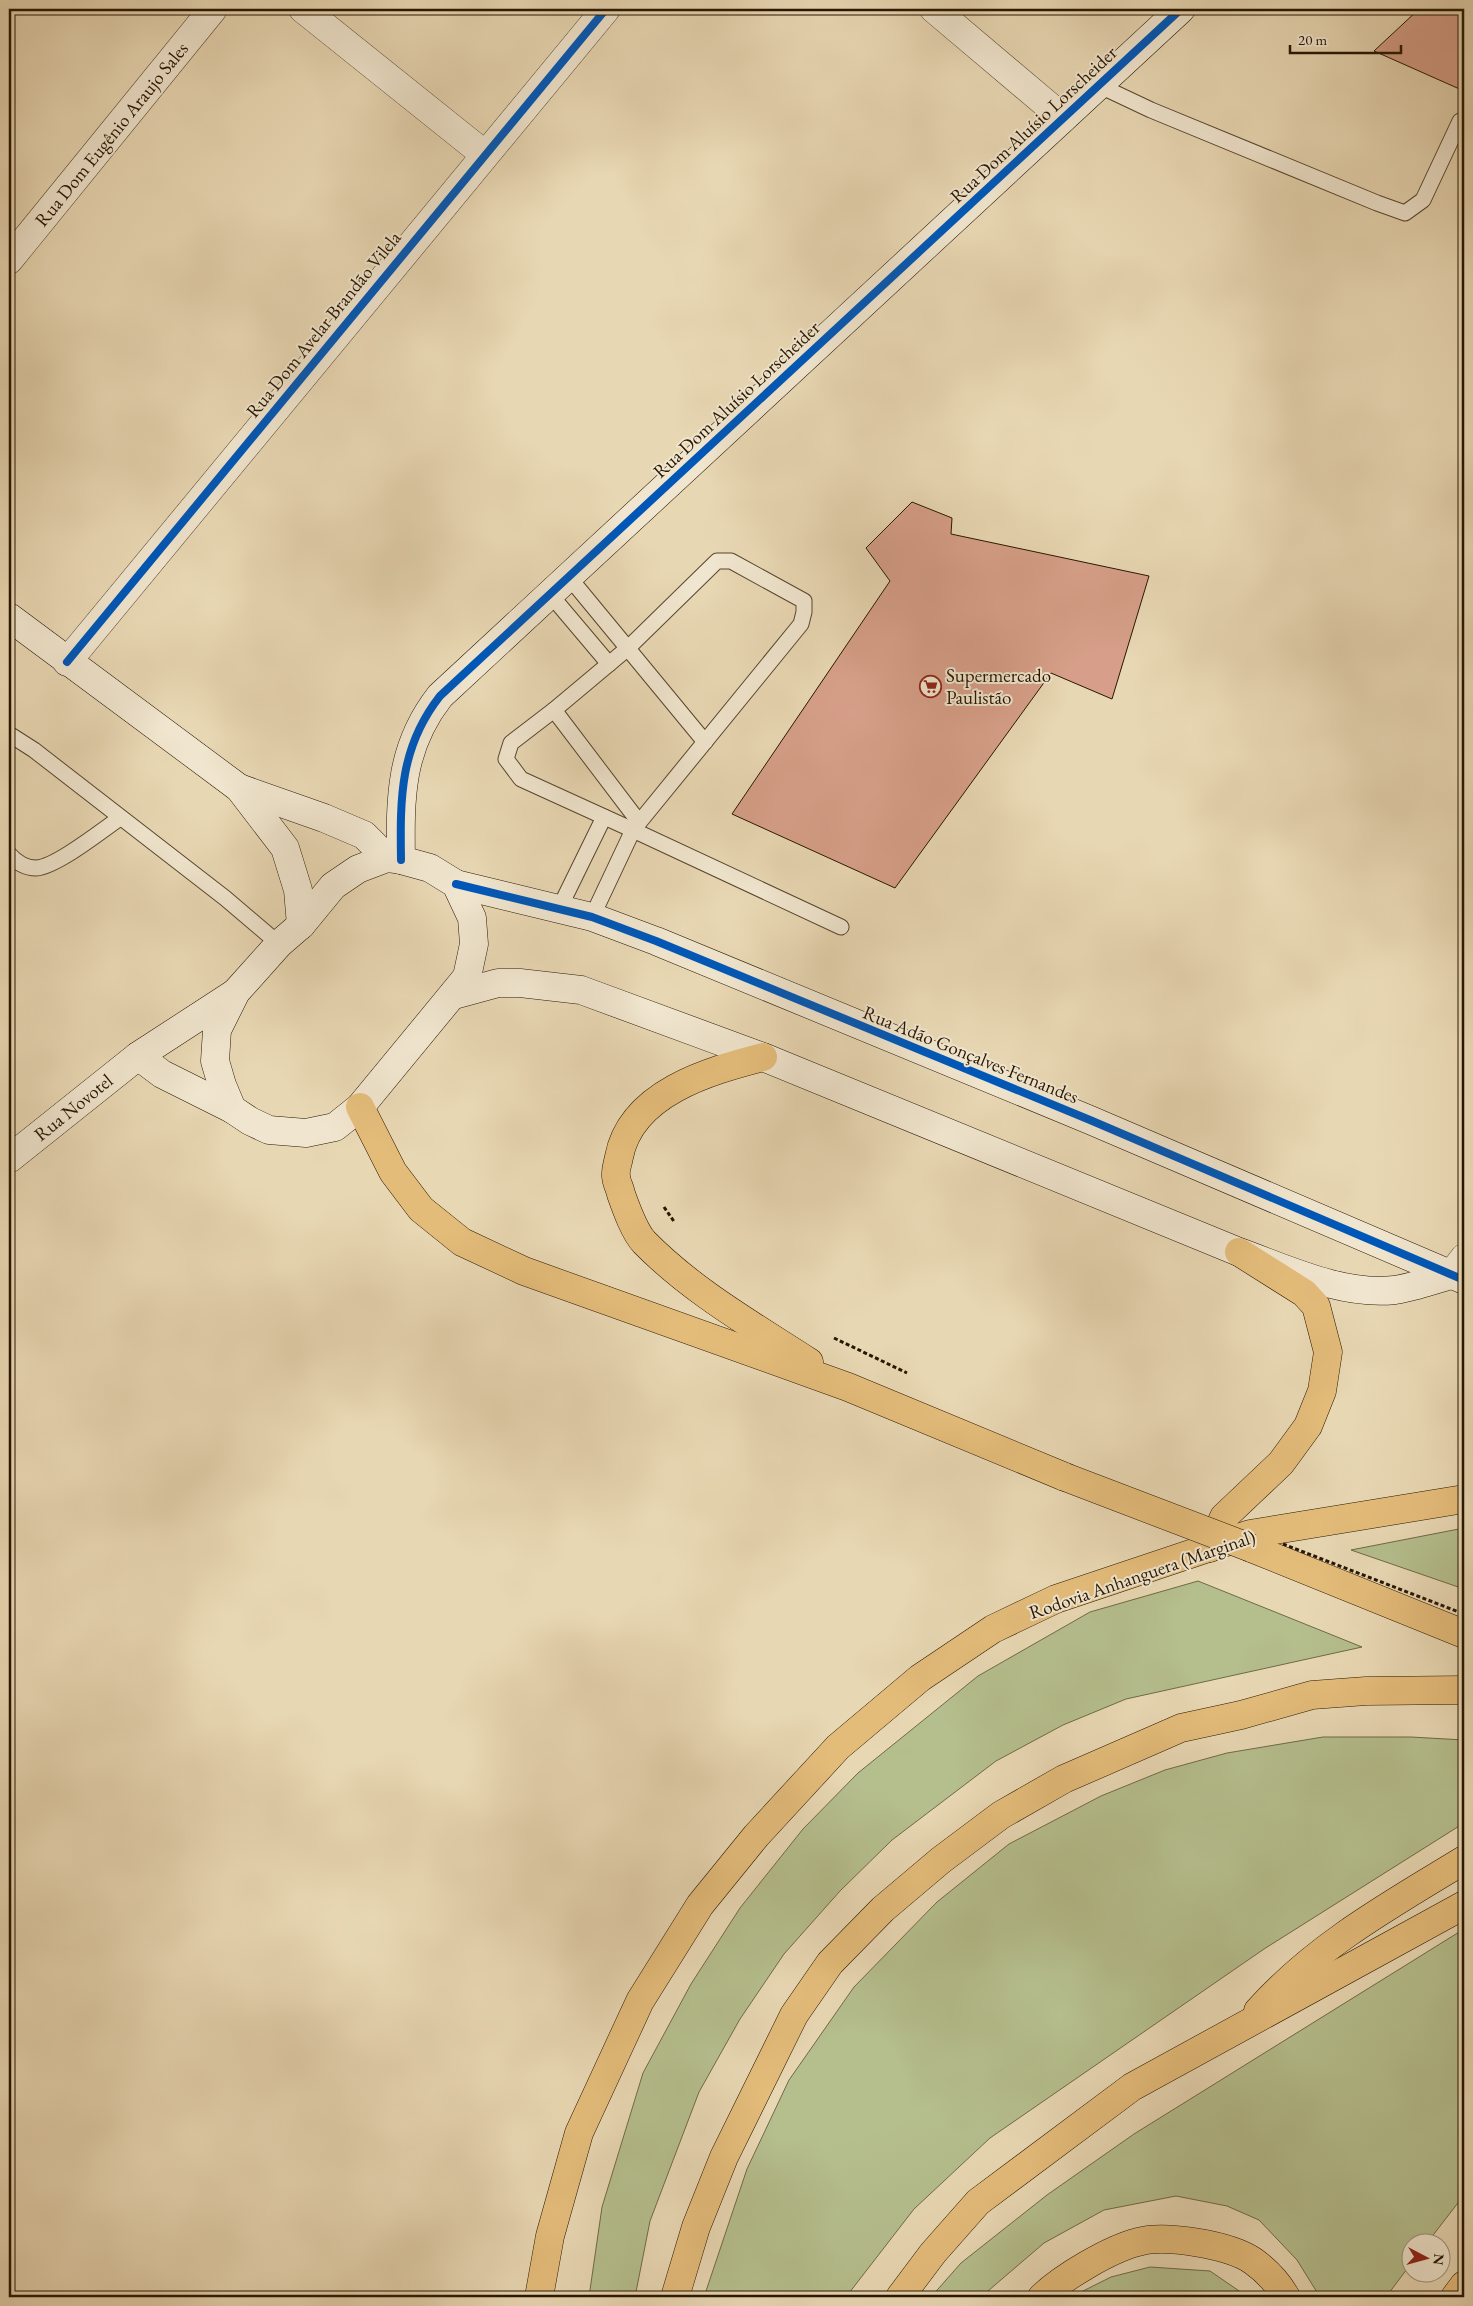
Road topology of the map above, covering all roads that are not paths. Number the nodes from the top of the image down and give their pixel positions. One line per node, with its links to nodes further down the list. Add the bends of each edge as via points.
1 (213, 9): 10 (street, Rua Dom Eugênio Araujo Sales)
2 (302, 9): 9 (street)
3 (606, 9): 9 (street, Rua Dom Avelar Brandão Vilela)
4 (934, 9): 7 (street)
5 (1181, 9): 6 (street, Rua Dom Aluísio Lorscheider)
6 (1098, 85): 7 (street, Rua Dom Aluísio Lorscheider); 8 (lane, via 1405,212 1423,200)
7 (1063, 118): 11 (street, Rua Dom Aluísio Lorscheider)
8 (1460, 121)
9 (484, 154): 14 (street, Rua Dom Avelar Brandão Vilela)
10 (9, 260)
11 (558, 584): 13 (lane); 15 (lane); 24 (street, Rua Dom Aluísio Lorscheider, via 440,696 424,716 407,756)
12 (9, 617): 14 (street)
13 (628, 648): 15 (lane); 18 (lane); 18 (lane, via 717,561 731,561 804,601 800,624)
14 (67, 662): 19 (street)
15 (609, 664): 16 (lane)
16 (554, 710): 20 (lane, via 511,743 506,759 521,779); 22 (lane)
17 (9, 734): 21 (lane)
18 (705, 742): 22 (lane)
19 (239, 788): 24 (street, via 364,835); 28 (street, via 285,848 298,890)
20 (604, 817): 22 (lane); 26 (lane)
21 (120, 818): 23 (lane, via 50,865 35,868 19,864); 30 (lane, via 225,898)
22 (636, 826): 27 (lane); 29 (lane)
23 (9, 854)
24 (394, 859): 25 (street, Rua Adão Gonçalves Fernandes, via 430,868); 28 (street, via 358,869 333,886)
25 (456, 884): 26 (street, Rua Adão Gonçalves Fernandes); 32 (street, via 472,918 474,944 467,977)
26 (559, 909): 27 (street, Rua Adão Gonçalves Fernandes)
27 (592, 917): 39 (street, Rua Adão Gonçalves Fernandes)
28 (301, 925): 30 (street)
29 (841, 926)
30 (279, 944): 31 (street)
31 (236, 992): 33 (street, Rua Novotel); 36 (street, via 217,1030 215,1061)
32 (454, 995): 34 (street, Rua Adão Gonçalves Fernandes, via 498,983 581,990); 35 (street)
33 (138, 1056): 36 (street, via 162,1074); 37 (street, Rua Novotel)
34 (763, 1057): 38 (street, Rua Adão Gonçalves Fernandes); 40 (highway, via 685,1082 652,1104 632,1126 622,1145 616,1176 624,1203 642,1240 695,1288)
35 (360, 1106): 36 (street, via 336,1127 306,1133 269,1130); 40 (highway, via 394,1172 415,1201 462,1242 524,1271)
36 (232, 1109)
37 (9, 1159)
38 (1239, 1252): 39 (street, Rua Adão Gonçalves Fernandes, via 1316,1280 1362,1290 1395,1290); 42 (highway, via 1304,1293 1316,1306 1328,1352 1322,1391 1308,1426 1281,1463 1224,1516)
39 (1460, 1271)
40 (848, 1387): 43 (highway, bridge, via 1065,1477)
41 (1464, 1499): 42 (highway, Rodovia Anhanguera (Marginal), via 1250,1534)
42 (1210, 1548): 49 (highway, Rodovia Anhanguera (Marginal), via 1056,1599 993,1629 920,1678 838,1747 756,1836 700,1905 640,2001 579,2133 550,2236)
43 (1464, 1634)
44 (1464, 1690): 50 (highway, via 1312,1695 1181,1728 1064,1779 1001,1815 940,1860 830,1963 794,2015 724,2157 696,2227)
45 (1464, 1860): 47 (highway, via 1328,1945 1285,1982)
46 (1464, 1905): 47 (highway)
47 (1244, 2028): 51 (highway, via 1132,2087 978,2202)
48 (1464, 2285): 54 (highway)
49 (539, 2297)
50 (675, 2297)
51 (900, 2297)
52 (1042, 2297): 53 (highway, via 1099,2258 1139,2241 1176,2238 1211,2245 1252,2260 1277,2282)
53 (1286, 2297)
54 (1455, 2297)

